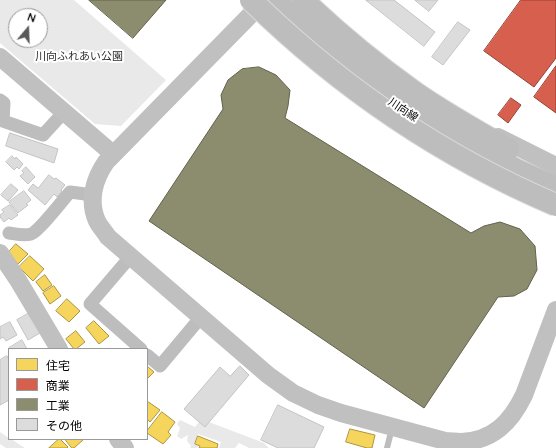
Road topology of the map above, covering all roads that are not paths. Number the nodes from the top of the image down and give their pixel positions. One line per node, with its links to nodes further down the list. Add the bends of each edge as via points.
1 (251, 0): 15 (highway, bridge, via 322,63 422,136 494,176)
2 (266, 0): 9 (street); 13 (street, 川向線, via 327,55 401,110 503,169)
3 (275, 0): 12 (highway, via 331,50 403,105 485,153)
4 (303, 0): 11 (highway, via 349,42 415,92 477,132)
5 (311, 0): 10 (street, via 353,39 419,88 481,128)
6 (0, 57): 8 (street)
7 (0, 100): 8 (street, via 4,103 3,121 43,135)
8 (64, 112): 9 (street)
9 (113, 154): 14 (street, via 100,171)
10 (556, 166)
11 (556, 172)
12 (556, 187)
13 (556, 192)
14 (93, 195): 16 (street, via 70,192 32,233); 18 (street, via 98,221 108,237)
15 (556, 205)
16 (9, 233)
17 (0, 253): 21 (street)
18 (131, 256): 20 (street); 22 (street, via 90,304)
19 (556, 310): 24 (street, via 524,395 509,421 496,431 480,439 461,442 445,441)
20 (201, 317): 23 (street, via 160,366); 24 (street, via 268,375 293,393 341,413)
21 (58, 348)
22 (139, 348)
23 (148, 356)
24 (392, 426): 27 (lane)
25 (119, 440): 26 (street)
26 (125, 448)
27 (387, 448)

